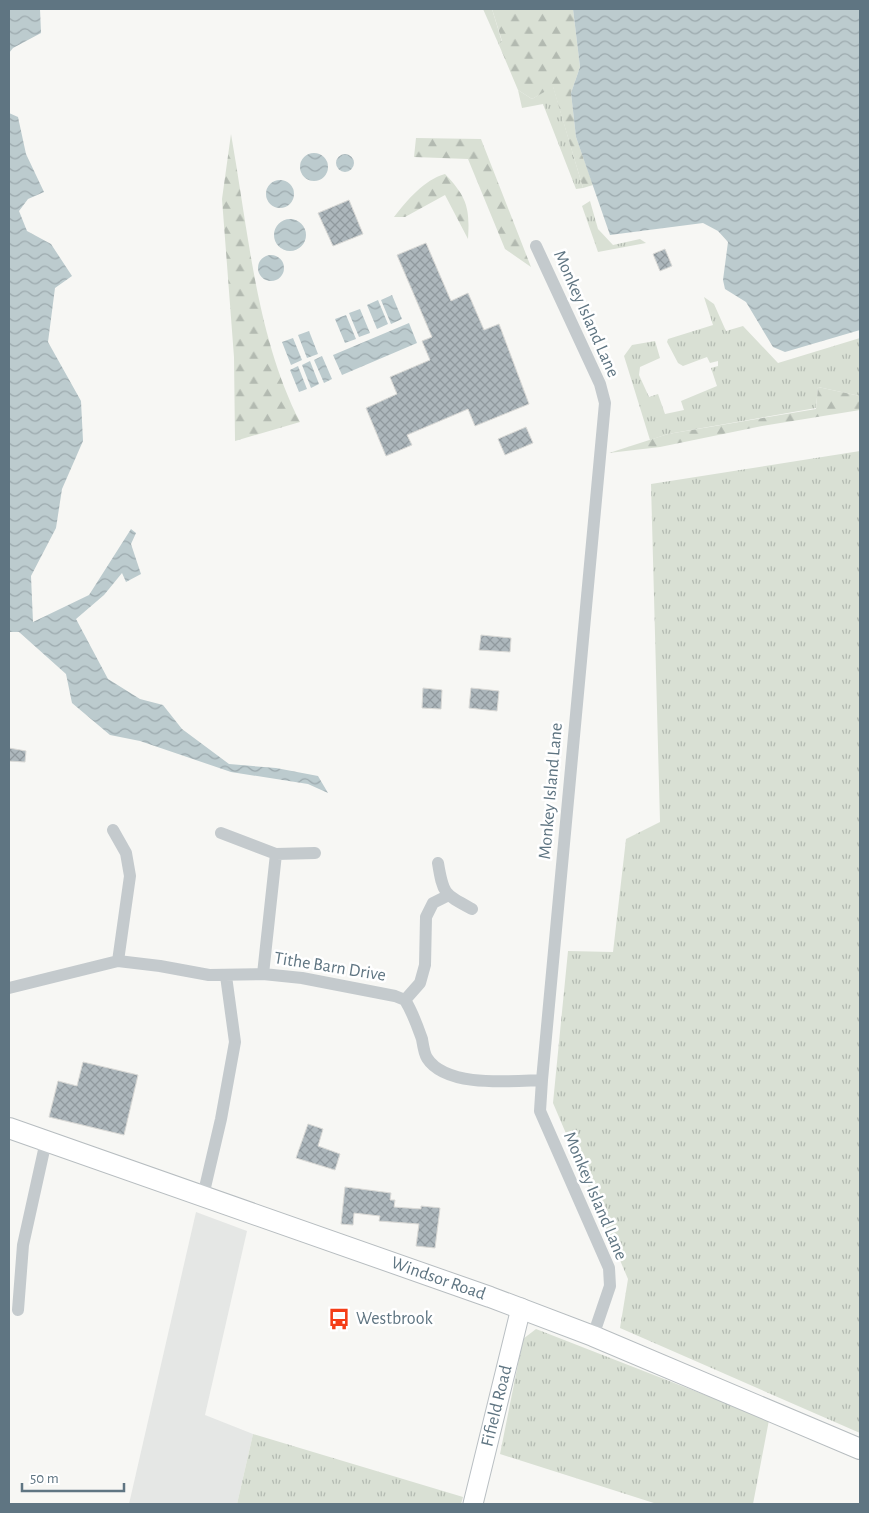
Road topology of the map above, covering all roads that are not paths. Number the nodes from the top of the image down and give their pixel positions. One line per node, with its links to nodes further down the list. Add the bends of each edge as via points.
1 (536, 246): 14 (street, Monkey Island Lane, via 600,384 605,404)
2 (113, 830): 9 (street, via 126,853 130,876)
3 (221, 834): 5 (street)
4 (316, 853): 5 (street)
5 (276, 854): 10 (street)
6 (438, 863): 7 (street, via 441,885)
7 (447, 896): 8 (street); 13 (street, via 433,903 426,917 425,966 420,983)
8 (472, 910)
9 (118, 961): 11 (street, Tithe Barn Drive); 12 (street, Tithe Barn Drive)
10 (263, 974): 11 (street, Tithe Barn Drive); 13 (street, Tithe Barn Drive, via 342,985)
11 (226, 976): 17 (street, via 236,1042)
12 (9, 988)
13 (405, 1000): 14 (street, Tithe Barn Drive, via 414,1014 427,1058 449,1075 488,1081)
14 (542, 1080): 20 (street, Monkey Island Lane, via 540,1111 608,1268 610,1286)
15 (9, 1128): 16 (main road, Windsor Road)
16 (46, 1141): 17 (main road, Windsor Road); 19 (street, via 23,1245)
17 (203, 1196): 18 (main road, Windsor Road)
18 (521, 1308): 20 (main road, Windsor Road); 22 (street, Fifield Road)
19 (18, 1310)
20 (593, 1336): 21 (main road, Windsor Road)
21 (860, 1449)
22 (473, 1504)

